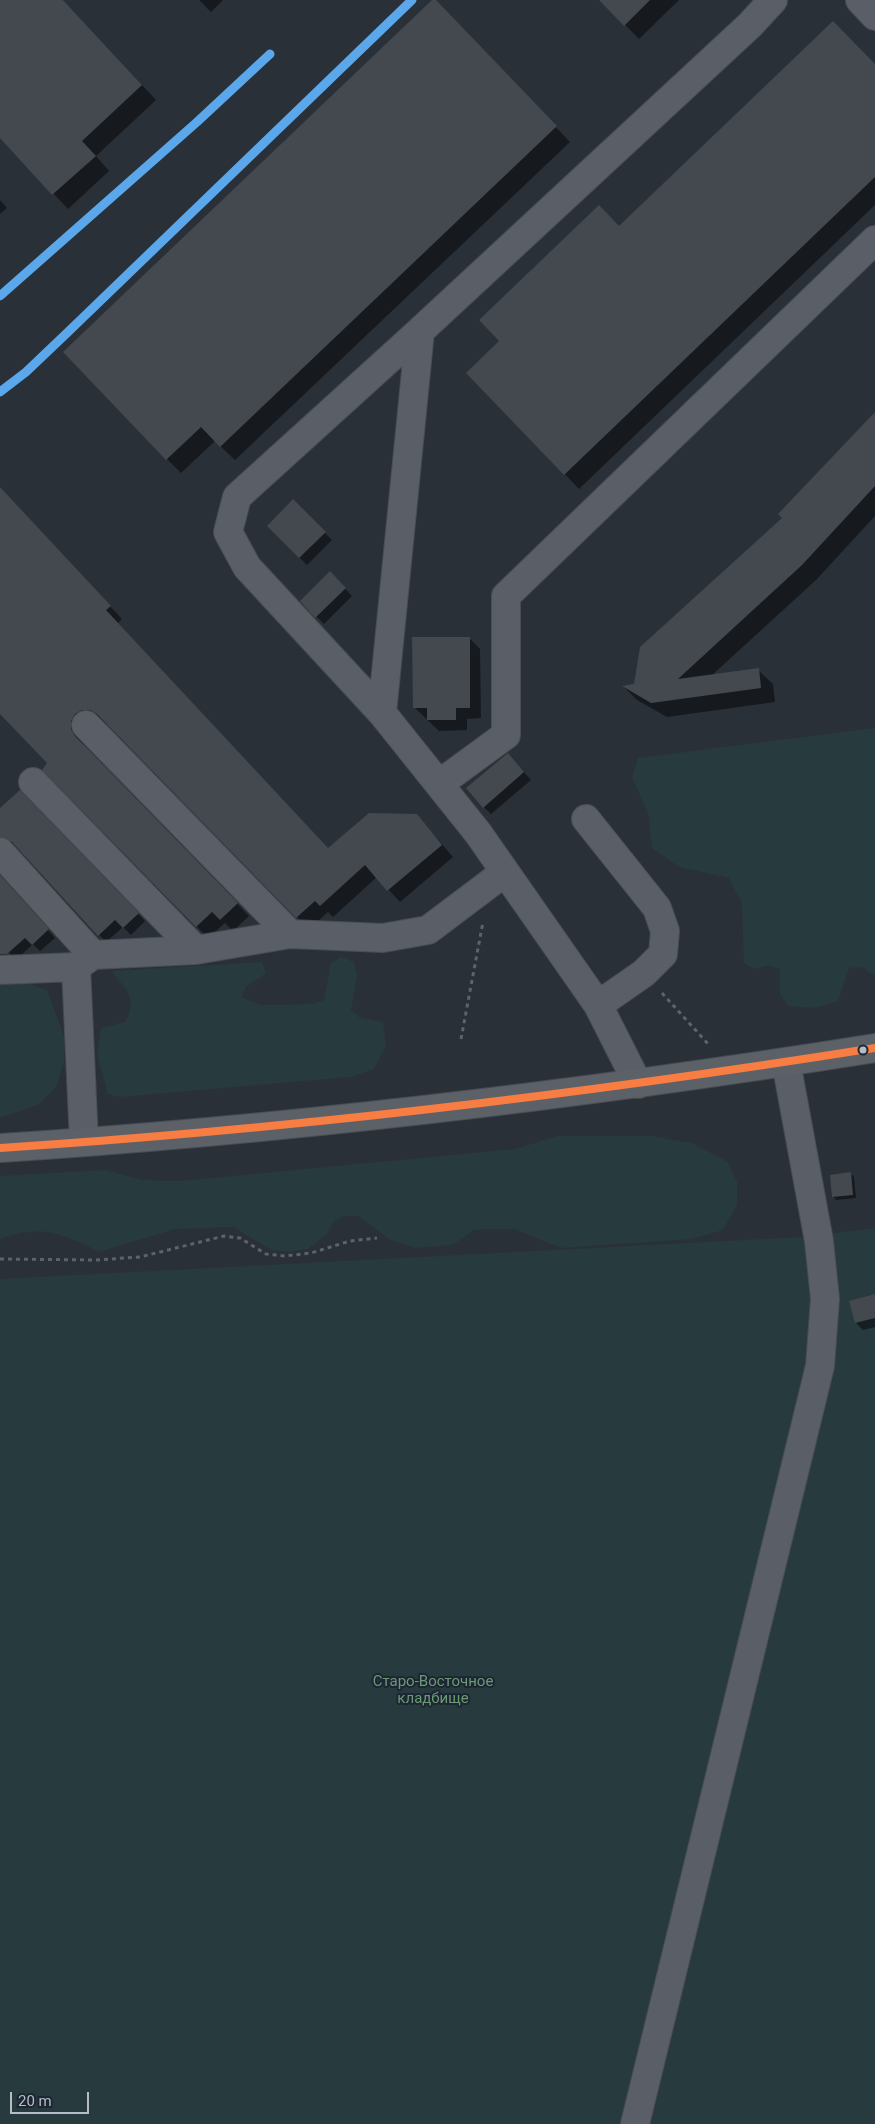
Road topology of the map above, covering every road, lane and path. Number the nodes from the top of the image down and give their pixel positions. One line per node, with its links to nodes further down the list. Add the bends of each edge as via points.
1 (773, 0): 5 (street, via 750,25)
2 (860, 0): 3 (street)
3 (875, 16)
4 (875, 240): 9 (street, via 506,596 506,735)
5 (420, 331): 6 (street); 6 (street, via 237,498 228,532 247,567)
6 (382, 713): 9 (street)
7 (86, 724): 13 (street)
8 (33, 782): 14 (street)
9 (439, 784): 12 (street, via 478,833)
10 (586, 819): 17 (street, via 657,908 665,931 663,954)
11 (0, 852): 15 (street)
12 (498, 878): 13 (street, via 428,930 383,938); 18 (street); 19 (path)
13 (290, 934): 14 (street)
14 (196, 950): 15 (street)
15 (84, 961): 16 (street); 24 (street)
16 (0, 970)
17 (644, 973): 18 (street); 20 (path)
18 (598, 1006): 23 (street)
19 (461, 1039)
20 (709, 1045)
21 (875, 1048): 22 (main road)
22 (786, 1062): 23 (main road); 28 (street, via 820,1241 826,1300 820,1366)
23 (638, 1084): 24 (main road, via 357,1118)
24 (84, 1142): 25 (main road)
25 (0, 1148)
26 (377, 1238): 27 (path, via 284,1256 266,1254 240,1238 224,1236 140,1257)
27 (0, 1259)
28 (635, 2124)

